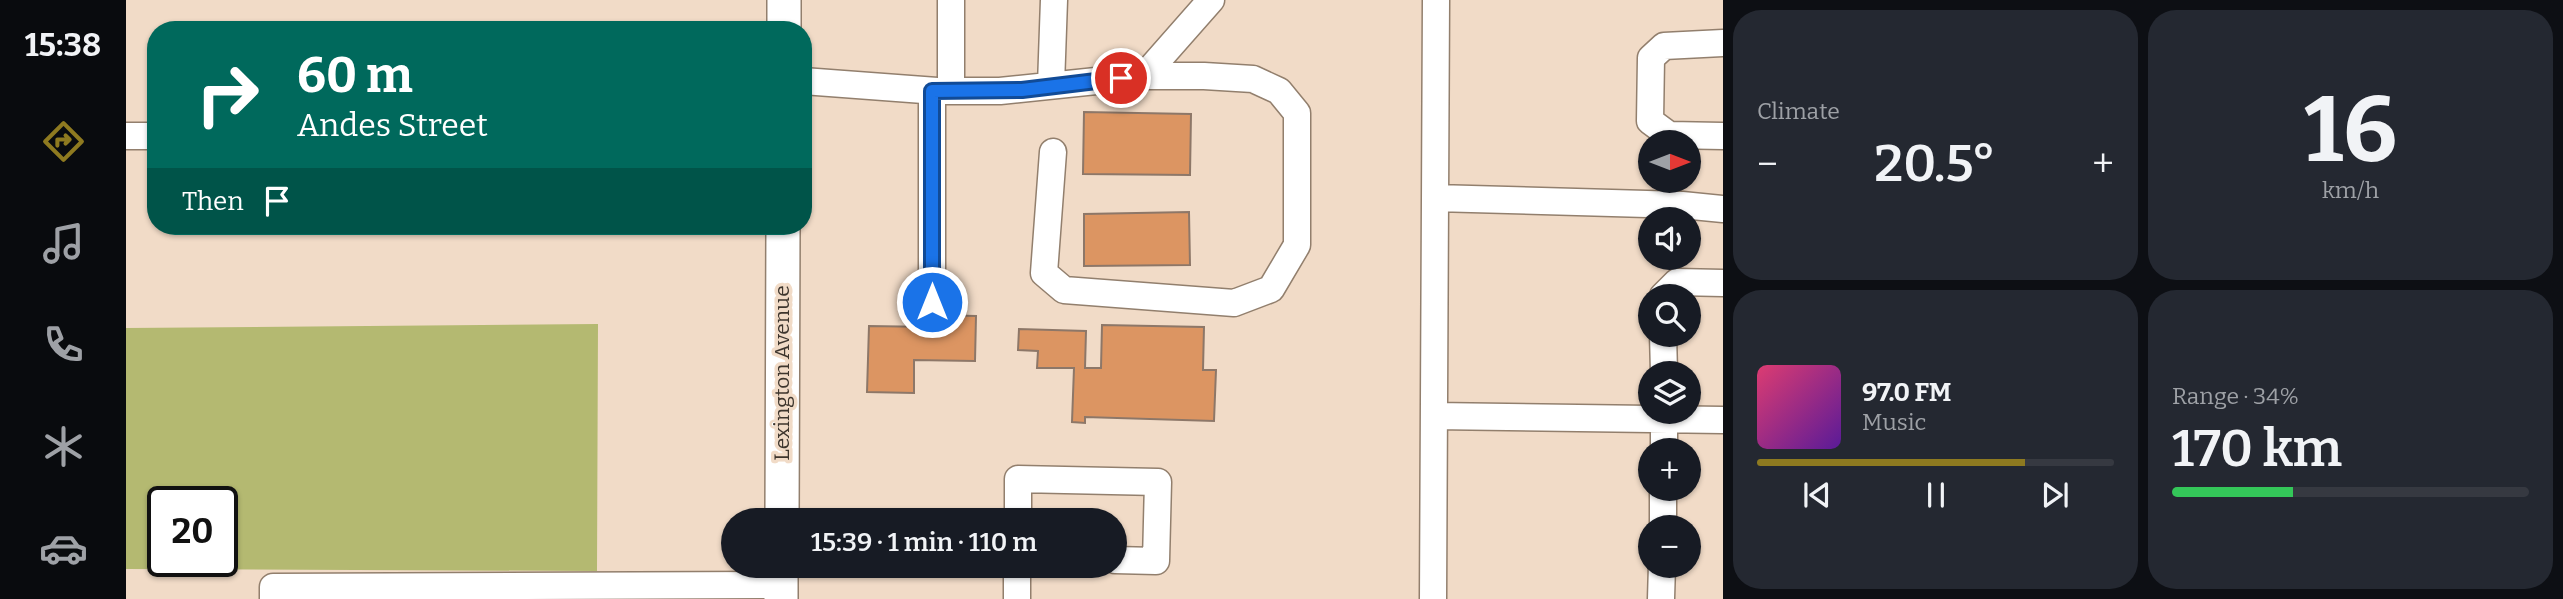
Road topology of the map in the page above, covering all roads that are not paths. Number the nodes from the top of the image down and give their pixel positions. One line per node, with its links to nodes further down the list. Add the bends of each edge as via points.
1 (784, 0): 6 (main road)
2 (951, 0): 11 (street)
3 (1054, 0): 10 (street)
4 (1211, 0): 8 (street)
5 (1436, 0): 16 (street)
6 (784, 21)
7 (1723, 43): 14 (street, via 1664,46 1651,58 1650,121 1669,135)
8 (1144, 76): 10 (street); 15 (street, via 1253,79 1279,91 1297,113 1297,245 1271,289 1234,303 1064,289 1044,272)
9 (812, 82): 11 (street)
10 (1051, 85): 11 (street)
11 (942, 91): 21 (street)
12 (126, 136): 13 (street)
13 (147, 136)
14 (1723, 136)
15 (1053, 152)
16 (1435, 198): 17 (street); 23 (street)
17 (1723, 209)
18 (783, 235): 26 (main road, Lexington Avenue)
19 (1723, 283): 20 (street)
20 (1674, 284)
21 (932, 302)
22 (1638, 415): 23 (street)
23 (1434, 416): 35 (street)
24 (1701, 418): 25 (street)
25 (1723, 420)
26 (782, 508)
27 (1018, 508): 28 (street, via 1018,479 1157,482 1156,561)
28 (1127, 560)
29 (1017, 578): 34 (street)
30 (1662, 578): 36 (street)
31 (781, 583): 32 (street)
32 (514, 593): 33 (street, via 273,587)
33 (273, 599)
34 (1017, 599)
35 (1433, 599)
36 (1661, 599)

